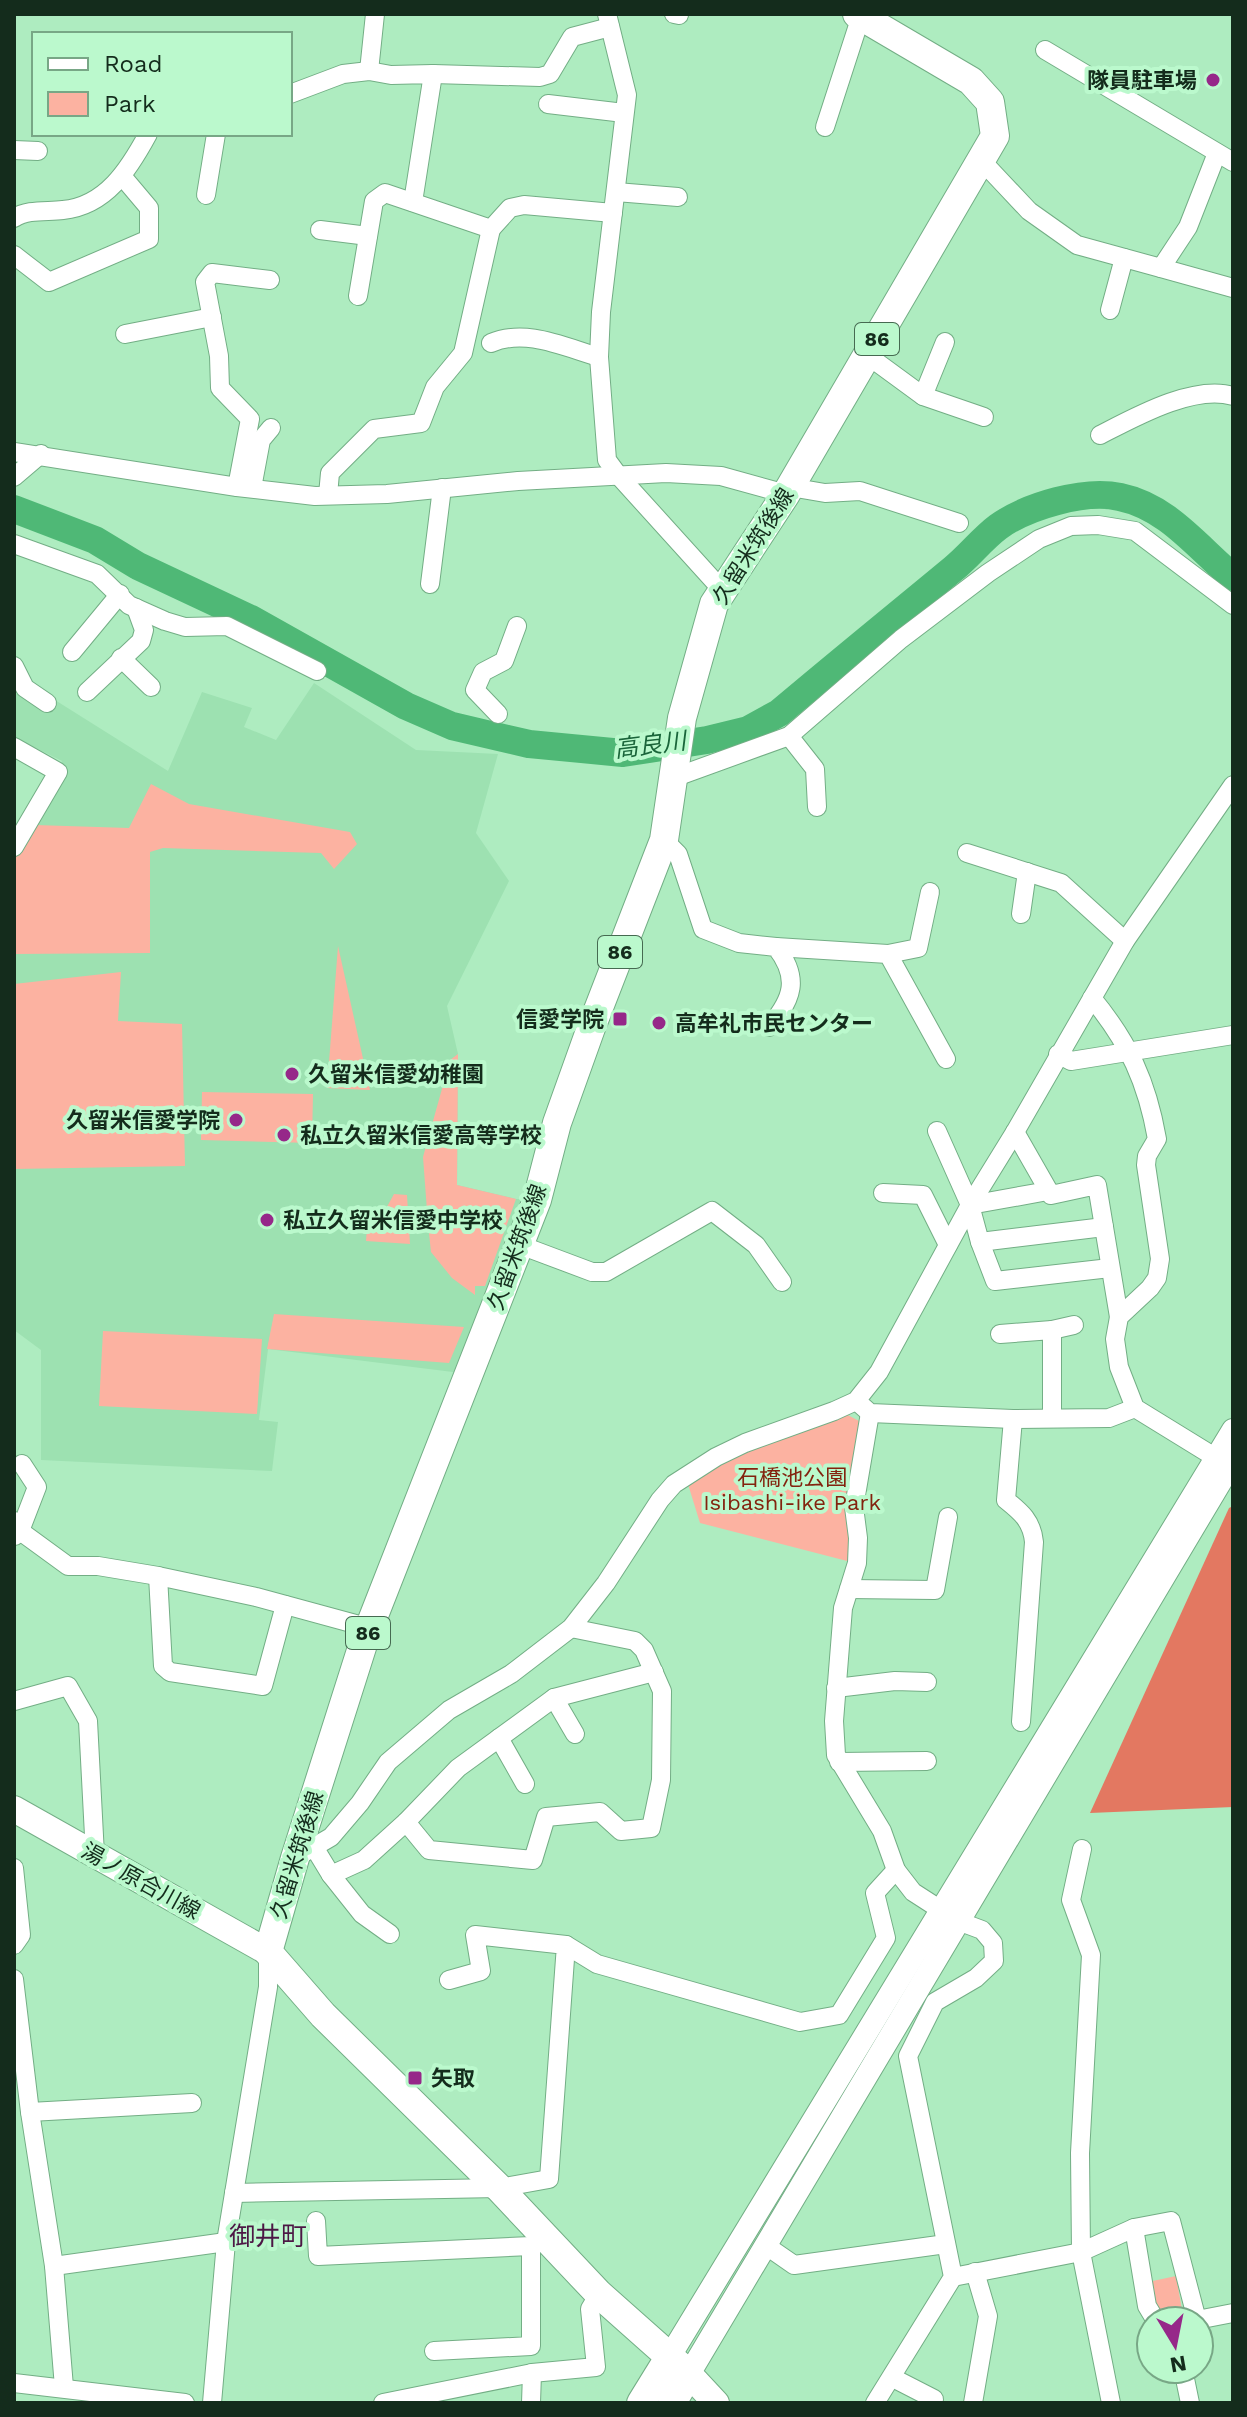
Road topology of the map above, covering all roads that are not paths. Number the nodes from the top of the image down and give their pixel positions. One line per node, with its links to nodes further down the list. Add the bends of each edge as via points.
1 (375, 14): 5 (street)
2 (859, 15): 10 (street); 16 (main road, 久留米筑後線 / 86, via 971,81 990,102 995,136)
3 (608, 20): 6 (street, via 572,37 550,74); 9 (street, via 627,95)
4 (1045, 50): 15 (street)
5 (369, 71): 6 (street); 7 (street, via 343,74)
6 (433, 74): 21 (street)
7 (292, 93)
8 (548, 104): 9 (street)
9 (624, 113): 18 (street)
10 (825, 127)
11 (147, 136): 17 (street)
12 (216, 136): 19 (street)
13 (14, 150): 14 (street)
14 (38, 151)
15 (1225, 157): 29 (street)
16 (981, 160): 28 (street, via 1029,211 1077,245); 38 (main road, 久留米筑後線 / 86)
17 (122, 176): 23 (street, via 83,208); 27 (street, via 149,208 149,239 49,282)
18 (616, 192): 20 (street); 22 (street)
19 (206, 195)
20 (678, 197)
21 (413, 202): 24 (street); 26 (street, via 385,193 374,201)
22 (613, 213): 24 (street, via 524,205 510,208); 39 (street)
23 (14, 218)
24 (491, 229): 52 (street, via 463,353 435,387 421,423 374,429 330,473)
25 (320, 230): 26 (street)
26 (368, 236): 32 (street)
27 (14, 255)
28 (1124, 258): 29 (street); 33 (street)
29 (1161, 268): 31 (street)
30 (270, 280): 34 (street, via 212,273 205,282)
31 (1233, 288)
32 (358, 296)
33 (1110, 310)
34 (212, 317): 35 (street); 49 (street, via 220,388 250,419)
35 (125, 334)
36 (945, 342): 40 (street)
37 (491, 343): 39 (street, via 523,336)
38 (867, 355): 40 (street); 51 (main road, 久留米筑後線 / 86)
39 (599, 357): 47 (street, via 607,460)
40 (923, 396): 42 (street)
41 (1233, 396): 44 (street, via 1185,399)
42 (984, 417)
43 (271, 428): 49 (street, via 261,440)
44 (1100, 435)
45 (14, 452): 46 (street)
46 (41, 454): 48 (street); 49 (street)
47 (618, 475): 50 (street); 51 (street, via 721,476); 56 (street)
48 (14, 477)
49 (244, 488): 52 (street)
50 (442, 488): 52 (street); 55 (street)
51 (788, 490): 53 (street, via 860,491); 56 (main road, 久留米筑後線 / 86)
52 (328, 495)
53 (959, 523)
54 (14, 544): 57 (street, via 97,574)
55 (430, 584)
56 (723, 591): 72 (main road, 久留米筑後線 / 86, via 714,604 682,723)
57 (120, 594): 59 (street); 61 (street)
58 (1233, 605): 70 (street, via 1135,531 1071,526 1039,539 988,573 901,639)
59 (136, 608): 62 (street, via 144,630 141,641); 64 (street, via 185,627 227,626)
60 (517, 626): 69 (street, via 504,661 483,672 475,690)
61 (72, 652)
62 (121, 658): 65 (street); 67 (street)
63 (14, 666): 66 (street)
64 (317, 671)
65 (151, 687)
66 (20, 690): 68 (street)
67 (87, 692)
68 (47, 703)
69 (498, 714)
70 (789, 736): 72 (street); 74 (street, via 815,769)
71 (14, 747): 76 (street, via 58,772)
72 (673, 778): 75 (main road, 久留米筑後線 / 86)
73 (1233, 785): 81 (street)
74 (817, 807)
75 (664, 840): 82 (street, via 678,854 703,929 739,943); 97 (main road, 久留米筑後線 / 86, via 557,1123)
76 (14, 847)
77 (967, 853): 78 (street)
78 (1027, 872): 80 (street); 81 (street, via 1061,883)
79 (930, 892): 83 (street, via 918,948)
80 (1021, 914)
81 (1125, 941): 84 (street)
82 (776, 947): 83 (street); 85 (street, via 792,980 790,994)
83 (888, 954): 89 (street)
84 (1092, 998): 87 (street); 88 (street)
85 (769, 1027)
86 (1233, 1035): 87 (street)
87 (1130, 1053): 88 (street, via 1071,1061); 101 (street, via 1150,1100 1157,1139 1147,1156 1146,1173 1160,1259 1157,1278)
88 (1058, 1054): 91 (street)
89 (946, 1059)
90 (937, 1131): 94 (street)
91 (1015, 1132): 92 (street); 94 (street)
92 (1048, 1191): 94 (street); 95 (street, via 1051,1195 1097,1185)
93 (883, 1193): 98 (street, via 923,1195)
94 (970, 1205): 96 (street); 98 (street)
95 (1104, 1227): 96 (street); 99 (street)
96 (980, 1242): 99 (street, via 995,1281)
97 (520, 1245): 100 (street, via 592,1272 606,1272 712,1211 756,1245); 117 (main road, 久留米筑後線 / 86)
98 (948, 1245): 105 (street)
99 (1110, 1268): 101 (street)
100 (782, 1282)
101 (1119, 1317): 106 (street, via 1119,1367)
102 (1074, 1325): 103 (street)
103 (1052, 1330): 104 (street); 107 (street)
104 (1000, 1334)
105 (863, 1407): 108 (street); 115 (street, via 854,1507 857,1563); 118 (street, via 834,1411 745,1443 674,1484)
106 (1135, 1408): 107 (street, via 1109,1418); 110 (street)
107 (1052, 1417): 108 (street)
108 (1013, 1419): 124 (street, via 1006,1500 1024,1514 1034,1542)
109 (1233, 1430): 110 (street)
110 (1228, 1463): 138 (street)
111 (22, 1464): 113 (street, via 37,1487)
112 (948, 1517): 115 (street, via 935,1590)
113 (16, 1530): 114 (street, via 68,1566)
114 (158, 1576): 116 (street); 116 (street, via 163,1666 170,1672 263,1686)
115 (849, 1589): 121 (street)
116 (285, 1605): 117 (street)
117 (370, 1628): 133 (main road, 久留米筑後線 / 86)
118 (571, 1628): 119 (street, via 635,1641); 133 (street, via 511,1674 439,1718 388,1762 331,1837)
119 (654, 1672): 122 (street); 131 (street, via 662,1691 661,1780 651,1828 621,1831 600,1812 546,1817 533,1860 429,1850)
120 (927, 1682): 121 (street)
121 (836, 1688): 128 (street)
122 (554, 1698): 125 (street); 126 (street)
123 (14, 1701): 134 (street, via 68,1686 88,1721)
124 (1021, 1722)
125 (575, 1734)
126 (499, 1738): 129 (street); 131 (street, via 458,1768)
127 (927, 1761): 128 (street)
128 (839, 1762): 136 (street, via 882,1831)
129 (525, 1784)
130 (14, 1809): 134 (main road, 湯ノ原合川線)
131 (406, 1822): 137 (street, via 364,1860)
132 (1082, 1849): 155 (street, via 1071,1900 1091,1955 1080,2153)
133 (304, 1852): 137 (street); 142 (main road, 久留米筑後線 / 86)
134 (95, 1855): 142 (main road, 湯ノ原合川線)
135 (14, 1868): 140 (street, via 21,1935)
136 (896, 1870): 138 (street, via 913,1892); 141 (street, via 875,1893 886,1938 839,2015 800,2022 597,1964)
137 (331, 1875): 139 (street, via 362,1914)
138 (950, 1916): 153 (street, via 982,1930 993,1943 994,1961 935,2002 908,2056); 154 (street); 163 (street)
139 (390, 1934)
140 (14, 1945)
141 (566, 1945): 144 (street, via 475,1935 481,1971); 147 (street, via 549,2179)
142 (268, 1952): 147 (main road, via 323,2015); 148 (street, via 268,1987)
143 (14, 1979): 146 (street)
144 (449, 1980)
145 (192, 2103): 146 (street)
146 (30, 2112): 156 (street)
147 (499, 2188): 148 (street); 151 (main road)
148 (234, 2193): 152 (street)
149 (316, 2221): 151 (street, via 318,2256)
150 (1134, 2228): 155 (street); 160 (street); 161 (street, via 1171,2221 1197,2320)
151 (537, 2240): 159 (main road); 162 (street, via 531,2346)
152 (226, 2242): 156 (street); 171 (street)
153 (946, 2244): 154 (street, via 794,2265); 158 (street)
154 (765, 2245): 163 (street)
155 (1081, 2252): 157 (street); 179 (street)
156 (54, 2266): 167 (street)
157 (975, 2272): 158 (street); 178 (street, via 988,2316)
158 (953, 2277): 165 (street)
159 (599, 2294): 163 (main road); 164 (street, via 590,2309 596,2367)
160 (1147, 2305)
161 (1232, 2317)
162 (434, 2351)
163 (680, 2365): 174 (main road); 175 (main road); 176 (main road)
164 (532, 2373): 168 (street); 173 (street)
165 (893, 2378): 169 (street); 177 (street)
166 (14, 2383): 167 (street)
167 (64, 2387): 170 (street)
168 (419, 2399): 172 (street)
169 (934, 2399)
170 (185, 2403)
171 (212, 2403)
172 (383, 2403)
173 (531, 2403)
174 (641, 2403)
175 (672, 2403)
176 (716, 2403)
177 (875, 2403)
178 (973, 2403)
179 (1111, 2403)

